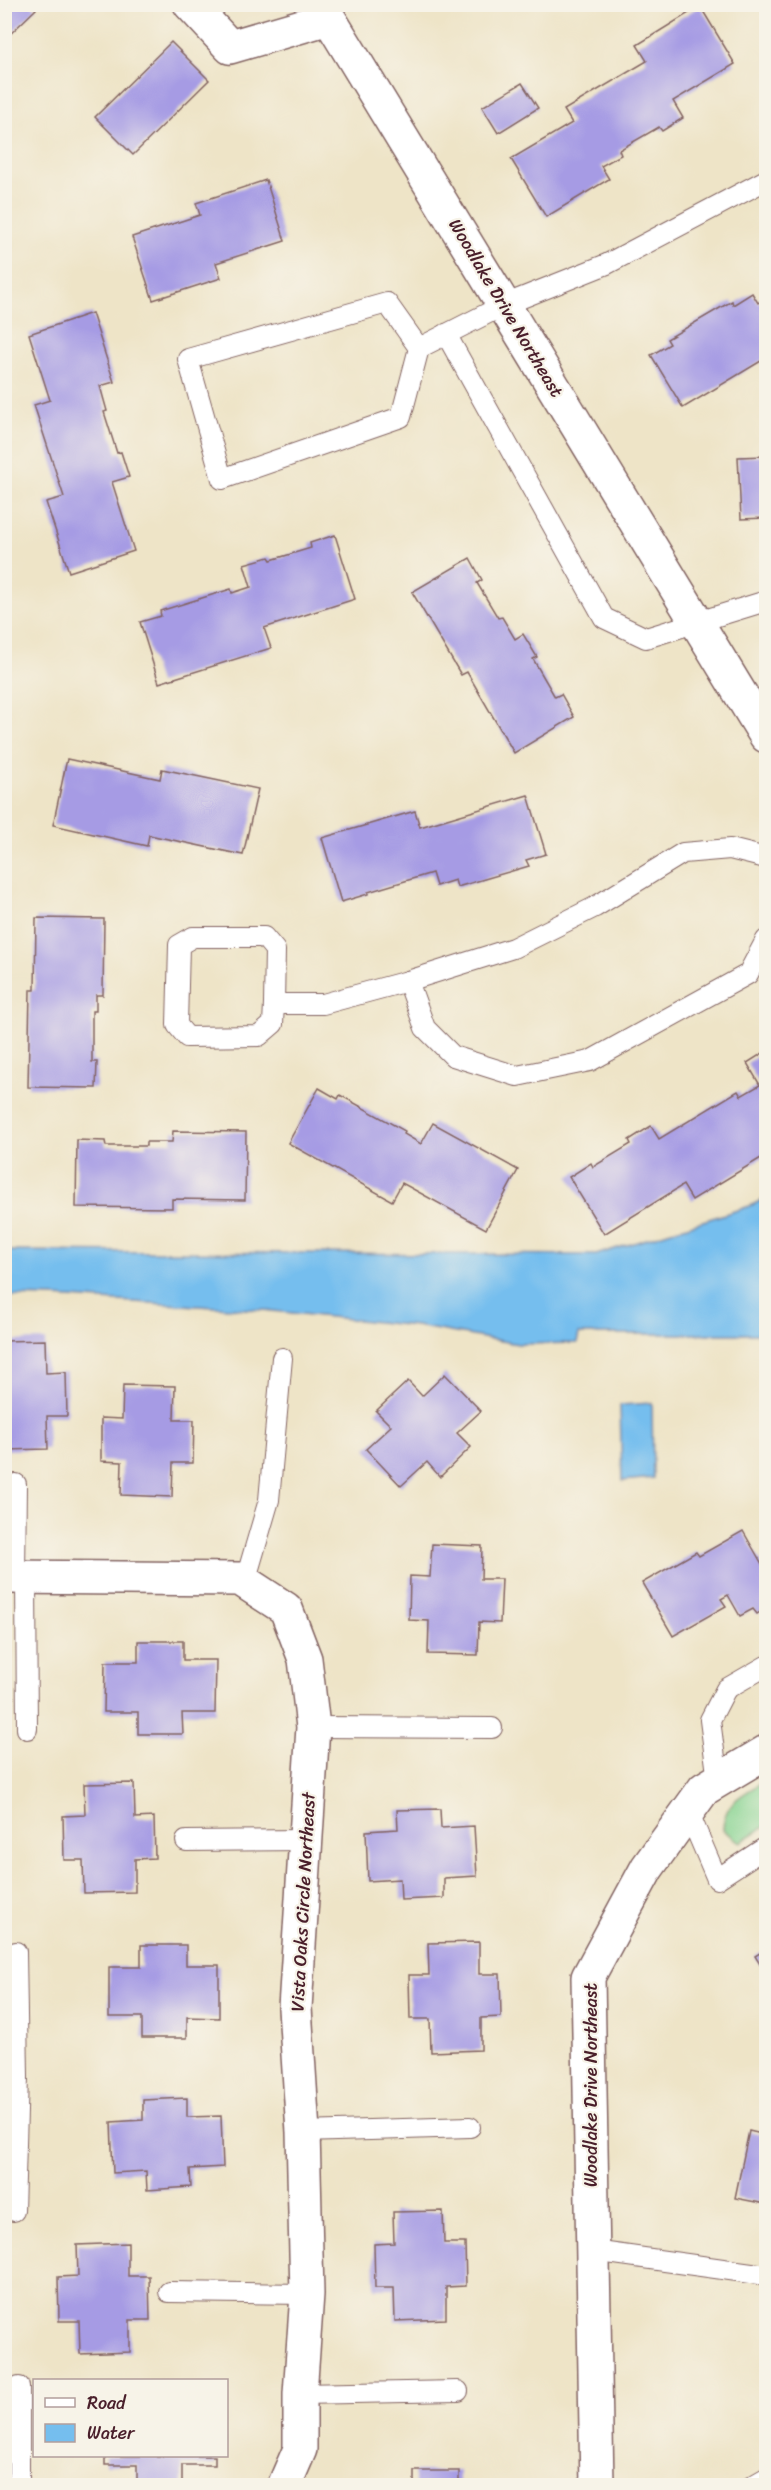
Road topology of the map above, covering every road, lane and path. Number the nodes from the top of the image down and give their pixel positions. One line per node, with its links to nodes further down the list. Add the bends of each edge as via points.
1 (190, 4): 2 (street, Woodlake Drive Northeast, via 230,47)
2 (336, 11): 4 (street, Woodlake Drive Northeast)
3 (766, 180): 4 (lane, via 607,264)
4 (504, 305): 5 (lane); 8 (street, Woodlake Drive Northeast)
5 (446, 334): 6 (lane); 8 (lane, via 604,618 646,638)
6 (419, 348): 6 (lane, via 387,303 188,359 222,479 402,417)
7 (766, 601): 8 (lane)
8 (697, 621): 9 (street, Woodlake Drive Northeast)
9 (766, 736)
10 (766, 858): 12 (lane, via 730,849 683,853 595,907 513,948)
11 (766, 940): 12 (lane, via 748,974 590,1061 517,1076 453,1056 425,1028)
12 (408, 981): 13 (lane, via 323,1004)
13 (274, 1004): 13 (lane, via 275,950 264,937 193,937 179,945 177,1025 187,1036 259,1036 273,1024)
14 (282, 1358): 17 (lane, via 269,1500)
15 (16, 1484): 16 (lane)
16 (15, 1577): 17 (street, Vista Oaks Circle Northeast); 21 (lane)
17 (245, 1582): 19 (street, Vista Oaks Circle Northeast, via 286,1609 305,1659)
18 (766, 1666): 23 (lane, via 726,1689 710,1720)
19 (313, 1727): 20 (lane); 25 (street, Vista Oaks Circle Northeast)
20 (492, 1728)
21 (27, 1729)
22 (766, 1752): 23 (street, Woodlake Drive Northeast)
23 (718, 1781): 24 (street, Woodlake Drive Northeast, via 704,1789)
24 (688, 1811): 27 (lane, via 717,1879); 33 (street, Woodlake Drive Northeast, via 647,1868 588,1977)
25 (306, 1840): 26 (lane); 31 (street, Vista Oaks Circle Northeast, via 295,2007)
26 (186, 1841)
27 (766, 1847)
28 (16, 1952): 29 (lane)
29 (11, 2077): 32 (lane)
30 (470, 2127): 31 (lane)
31 (303, 2132): 36 (street, Vista Oaks Circle Northeast)
32 (14, 2211)
33 (592, 2251): 34 (lane); 43 (street, Woodlake Drive Northeast)
34 (766, 2275)
35 (169, 2292): 36 (lane)
36 (307, 2294): 39 (street, Vista Oaks Circle Northeast)
37 (19, 2387): 41 (lane)
38 (458, 2391): 39 (lane)
39 (300, 2394): 42 (street, Vista Oaks Circle Northeast, via 300,2449)
40 (766, 2478): 44 (lane)
41 (19, 2486)
42 (284, 2486)
43 (597, 2486)
44 (752, 2486)

